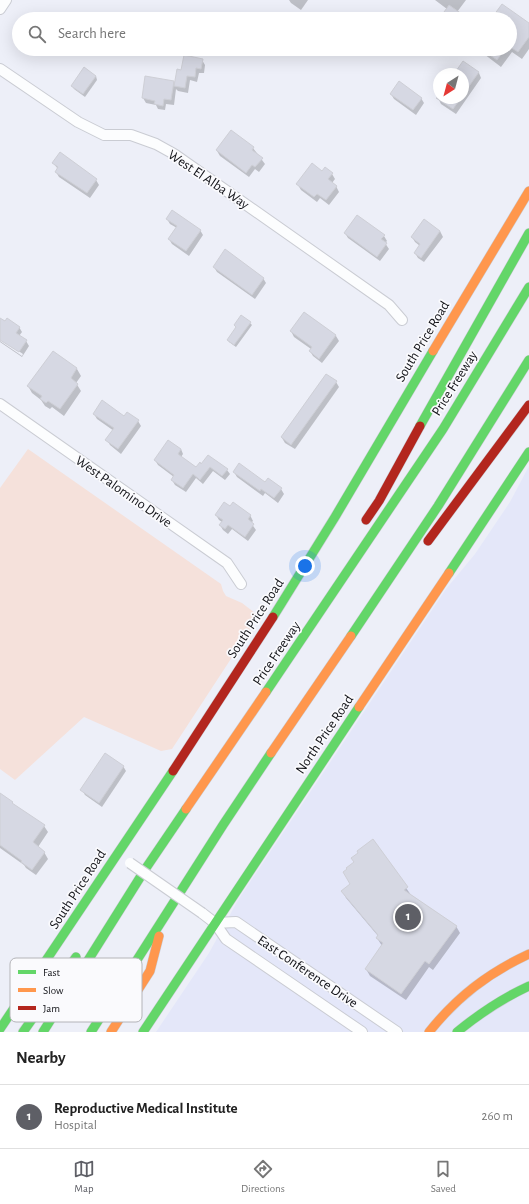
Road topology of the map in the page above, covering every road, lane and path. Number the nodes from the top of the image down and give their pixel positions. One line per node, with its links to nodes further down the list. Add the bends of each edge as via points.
1 (6, 0): 2 (street)
2 (0, 9)
3 (0, 69): 7 (street, West El Alba Way, via 84,125 104,134 131,135 174,154 389,305)
4 (529, 191): 19 (main road, South Price Road, via 335,517 254,647)
5 (529, 233): 12 (main road, via 379,502)
6 (529, 287): 17 (main road, Price Freeway, via 443,429)
7 (402, 320)
8 (529, 360): 18 (main road, via 438,506)
9 (0, 404): 16 (street, West Palomino Drive, via 227,563)
10 (529, 405): 13 (main road)
11 (529, 452): 23 (main road, North Price Road)
12 (362, 527)
13 (421, 550)
14 (406, 569): 18 (main road)
15 (334, 573): 17 (main road)
16 (241, 584)
17 (310, 627): 20 (main road, Price Freeway)
18 (337, 655): 22 (main road)
19 (116, 854): 23 (street, East Conference Drive, bridge); 26 (main road, South Price Road)
20 (146, 868): 21 (main road); 28 (main road, Price Freeway)
21 (123, 888)
22 (163, 920): 29 (main road); 30 (main road, via 150,971)
23 (215, 922): 42 (main road, North Price Road); 43 (street, East Conference Drive, via 226,939); 44 (street, East Conference Drive, via 236,922)
24 (80, 951): 27 (main road)
25 (529, 954): 45 (main road, via 477,983 445,1012)
26 (48, 958)
27 (75, 958)
28 (89, 958)
29 (139, 958)
30 (142, 984)
31 (529, 986): 46 (main road, via 477,1016)
32 (10, 1014): 37 (main road, South Price Road)
33 (30, 1022): 38 (main road)
34 (49, 1022): 39 (main road, Price Freeway)
35 (97, 1022): 40 (main road)
36 (117, 1022): 41 (main road)
37 (0, 1029)
38 (23, 1032)
39 (43, 1032)
40 (91, 1032)
41 (111, 1032)
42 (144, 1032)
43 (362, 1032)
44 (397, 1032)
45 (429, 1032)
46 (457, 1032)

